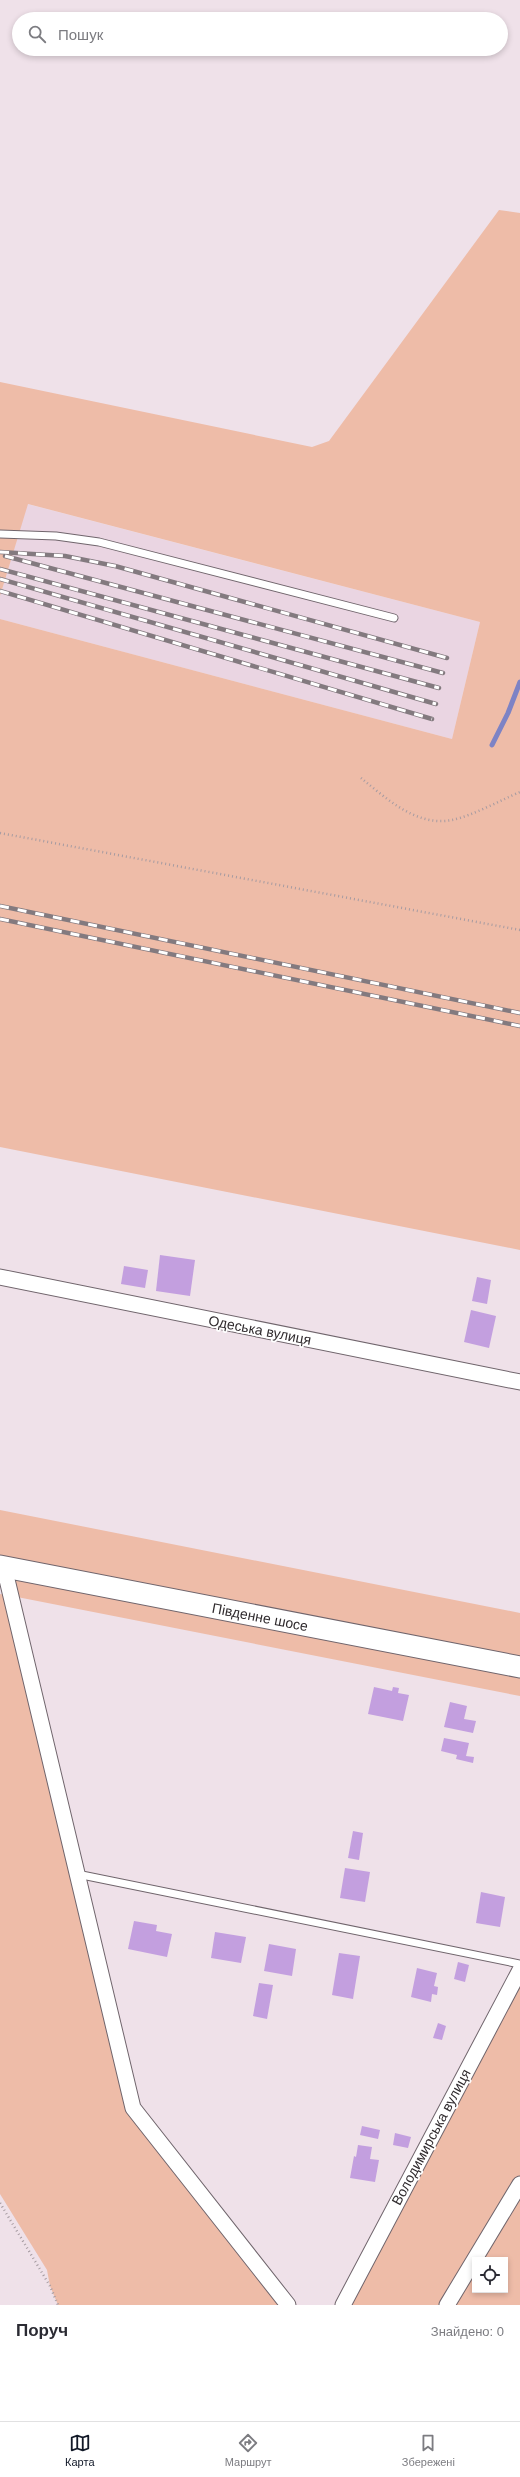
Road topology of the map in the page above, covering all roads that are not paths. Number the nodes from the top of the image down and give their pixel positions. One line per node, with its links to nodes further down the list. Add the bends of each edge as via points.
1 (0, 534): 2 (lane, via 56,536 99,542)
2 (394, 618)
3 (0, 1277): 4 (street, Одеська вулиця)
4 (520, 1382)
5 (2, 1566): 6 (street, Південне шосе); 7 (street)
6 (520, 1667)
7 (77, 1874): 8 (lane); 11 (street, via 133,2108)
8 (520, 1964)
9 (520, 1970): 12 (street, Володимирська вулиця)
10 (520, 2184): 13 (street)
11 (288, 2305)
12 (343, 2305)
13 (447, 2305)

